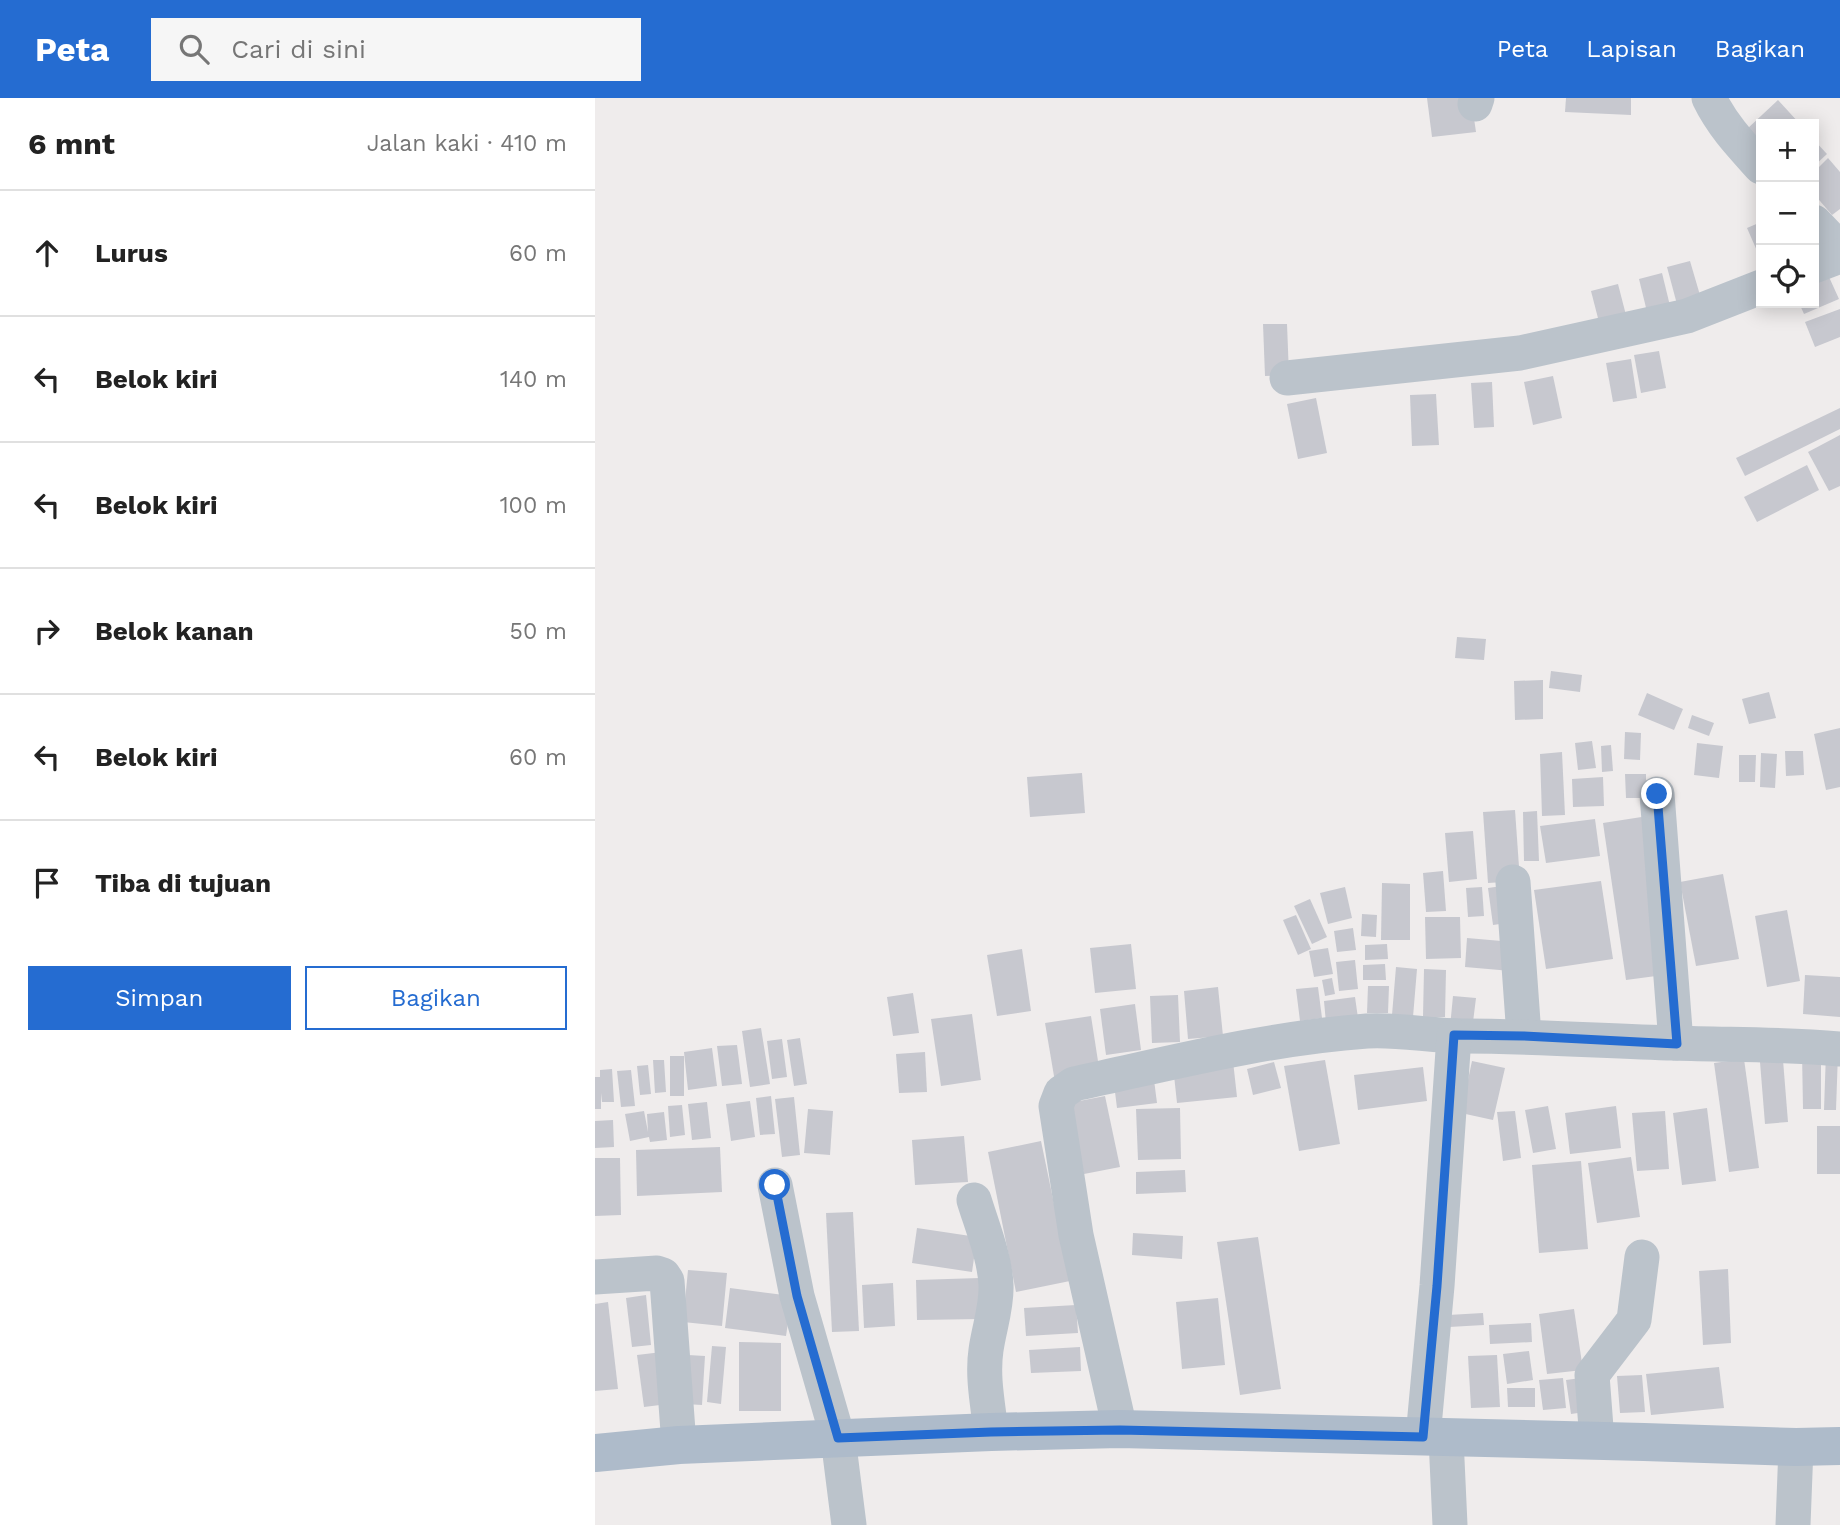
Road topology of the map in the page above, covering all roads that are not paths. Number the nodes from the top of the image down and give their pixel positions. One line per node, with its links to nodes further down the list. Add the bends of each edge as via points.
1 (1709, 98): 2 (street, via 1728,131)
2 (1756, 162)
3 (1819, 227): 4 (street)
4 (1840, 249)
5 (1840, 256): 6 (street)
6 (1819, 264)
7 (1756, 289): 8 (street, via 1687,316 1520,353)
8 (1287, 378)
9 (1657, 794): 13 (street)
10 (1513, 883): 12 (street)
11 (1454, 1035): 12 (street); 19 (street, via 1370,1031 1313,1037 1075,1084 1061,1093 1056,1106 1076,1235); 21 (street, via 1437,1286)
12 (1524, 1036): 13 (street)
13 (1677, 1044): 14 (street)
14 (1840, 1049)
15 (775, 1185): 22 (street, via 797,1296)
16 (974, 1200): 20 (street, via 996,1285 985,1377)
17 (1642, 1257): 23 (street, via 1634,1320 1592,1375)
18 (595, 1277): 24 (street, via 657,1273 667,1281)
19 (1120, 1430): 20 (main road); 21 (main road)
20 (991, 1432): 22 (main road)
21 (1434, 1437): 23 (main road); 29 (street)
22 (838, 1438): 24 (main road); 28 (street)
23 (1597, 1441): 26 (main road)
24 (679, 1445): 27 (main road)
25 (1840, 1446): 26 (main road)
26 (1796, 1447): 30 (street)
27 (595, 1453)
28 (849, 1525)
29 (1450, 1525)
30 (1793, 1525)

